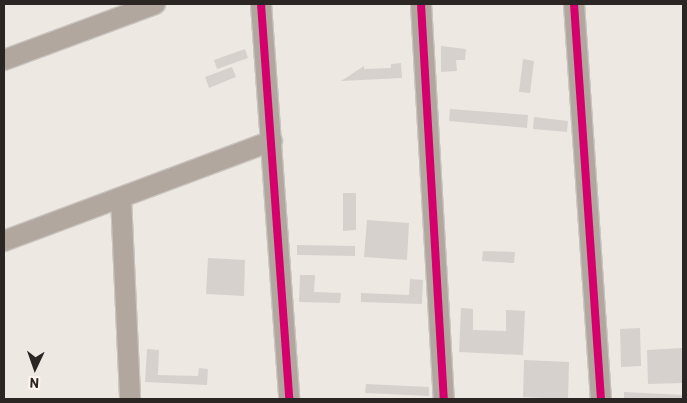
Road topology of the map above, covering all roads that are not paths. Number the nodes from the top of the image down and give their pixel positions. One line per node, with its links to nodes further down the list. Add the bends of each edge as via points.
1 (156, 4): 5 (street)
2 (260, 4): 6 (street)
3 (421, 4): 11 (street)
4 (574, 4): 12 (street)
5 (4, 60)
6 (272, 141): 7 (street); 10 (street)
7 (121, 198): 8 (street); 9 (street)
8 (4, 241)
9 (130, 399)
10 (289, 399)
11 (444, 399)
12 (602, 399)

